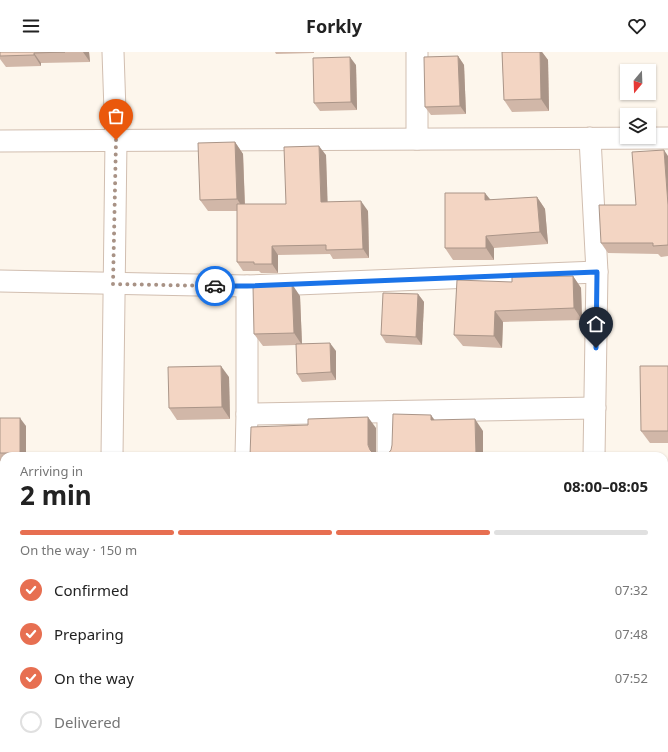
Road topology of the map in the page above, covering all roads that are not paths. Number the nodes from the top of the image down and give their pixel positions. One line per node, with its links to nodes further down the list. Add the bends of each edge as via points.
1 (113, 52): 6 (street)
2 (417, 52): 5 (street)
3 (590, 138): 4 (street); 5 (street); 8 (street)
4 (668, 138)
5 (417, 139): 6 (street)
6 (116, 140): 7 (street); 10 (street)
7 (0, 141)
8 (597, 272): 11 (street); 12 (street)
9 (0, 281): 10 (street)
10 (113, 284): 11 (street); 15 (street)
11 (247, 286): 14 (street)
12 (595, 408): 13 (street); 18 (street)
13 (388, 412): 14 (street); 17 (street)
14 (247, 414): 16 (street)
15 (112, 452)
16 (246, 452)
17 (388, 452)
18 (594, 452)

